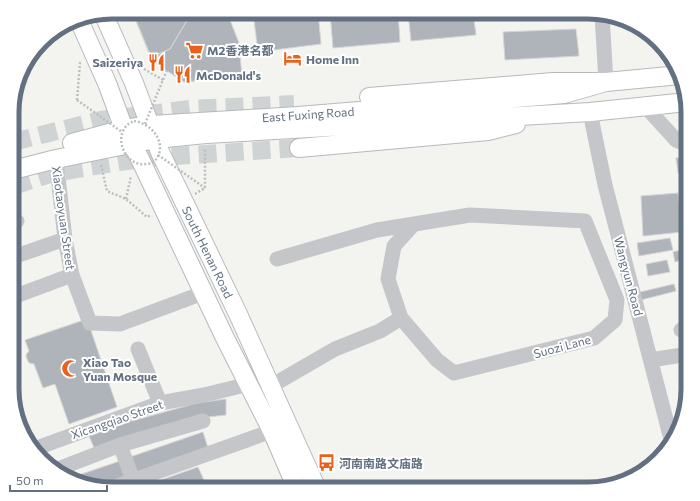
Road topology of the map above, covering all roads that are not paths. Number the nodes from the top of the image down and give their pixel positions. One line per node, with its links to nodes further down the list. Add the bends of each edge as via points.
1 (105, 20): 12 (main road, South Henan Road)
2 (602, 20): 5 (street)
3 (81, 24): 11 (main road, South Henan Road, via 107,83)
4 (673, 76): 5 (main road, East Fuxing Road)
5 (606, 82): 7 (main road, East Fuxing Road, via 553,82); 12 (main road, East Fuxing Road, via 564,94 298,116)
6 (680, 103): 8 (main road, East Fuxing Road)
7 (294, 104)
8 (645, 106): 9 (main road, East Fuxing Road); 13 (street, via 676,140)
9 (590, 112): 10 (main road, East Fuxing Road); 28 (street, Wangyun Road, via 605,186)
10 (551, 114): 12 (main road, East Fuxing Road); 14 (main road, East Fuxing Road, via 488,132)
11 (126, 135): 12 (main road, East Fuxing Road); 15 (main road, East Fuxing Road); 16 (main road, East Fuxing Road, via 97,150); 23 (main road, South Henan Road, via 141,161)
12 (152, 136): 30 (main road, South Henan Road)
13 (681, 142)
14 (299, 148)
15 (19, 157)
16 (56, 159): 17 (main road, East Fuxing Road); 19 (street, Xiaotaoyuan Street)
17 (19, 168)
18 (414, 224): 21 (street, Suozi Lane, via 377,230); 25 (street, Suozi Lane, via 394,246 388,279); 25 (street, Suozi Lane, via 470,215 585,221 617,300 615,320 594,338 454,373 437,360)
19 (65, 239): 20 (street); 22 (street, Xiaotaoyuan Street)
20 (19, 256)
21 (277, 259)
22 (72, 275): 23 (street, Xiaotaoyuan Street, via 90,324 120,324); 24 (street)
23 (203, 293): 29 (main road, South Henan Road)
24 (19, 295)
25 (401, 318): 30 (street, via 380,331 335,349)
26 (138, 349): 31 (street)
27 (681, 355): 28 (street)
28 (651, 360): 34 (street, Wangyun Road)
29 (249, 384): 31 (street, Xicangqiao Street, via 204,396); 33 (main road, South Henan Road)
30 (271, 386): 41 (main road, South Henan Road)
31 (160, 403): 36 (street, Xicangqiao Street)
32 (204, 421): 35 (street)
33 (272, 431): 39 (street); 40 (main road, South Henan Road)
34 (669, 433)
35 (120, 445): 37 (street); 38 (street)
36 (39, 447)
37 (62, 468)
38 (133, 482)
39 (139, 482)
40 (294, 482)
41 (315, 482)

